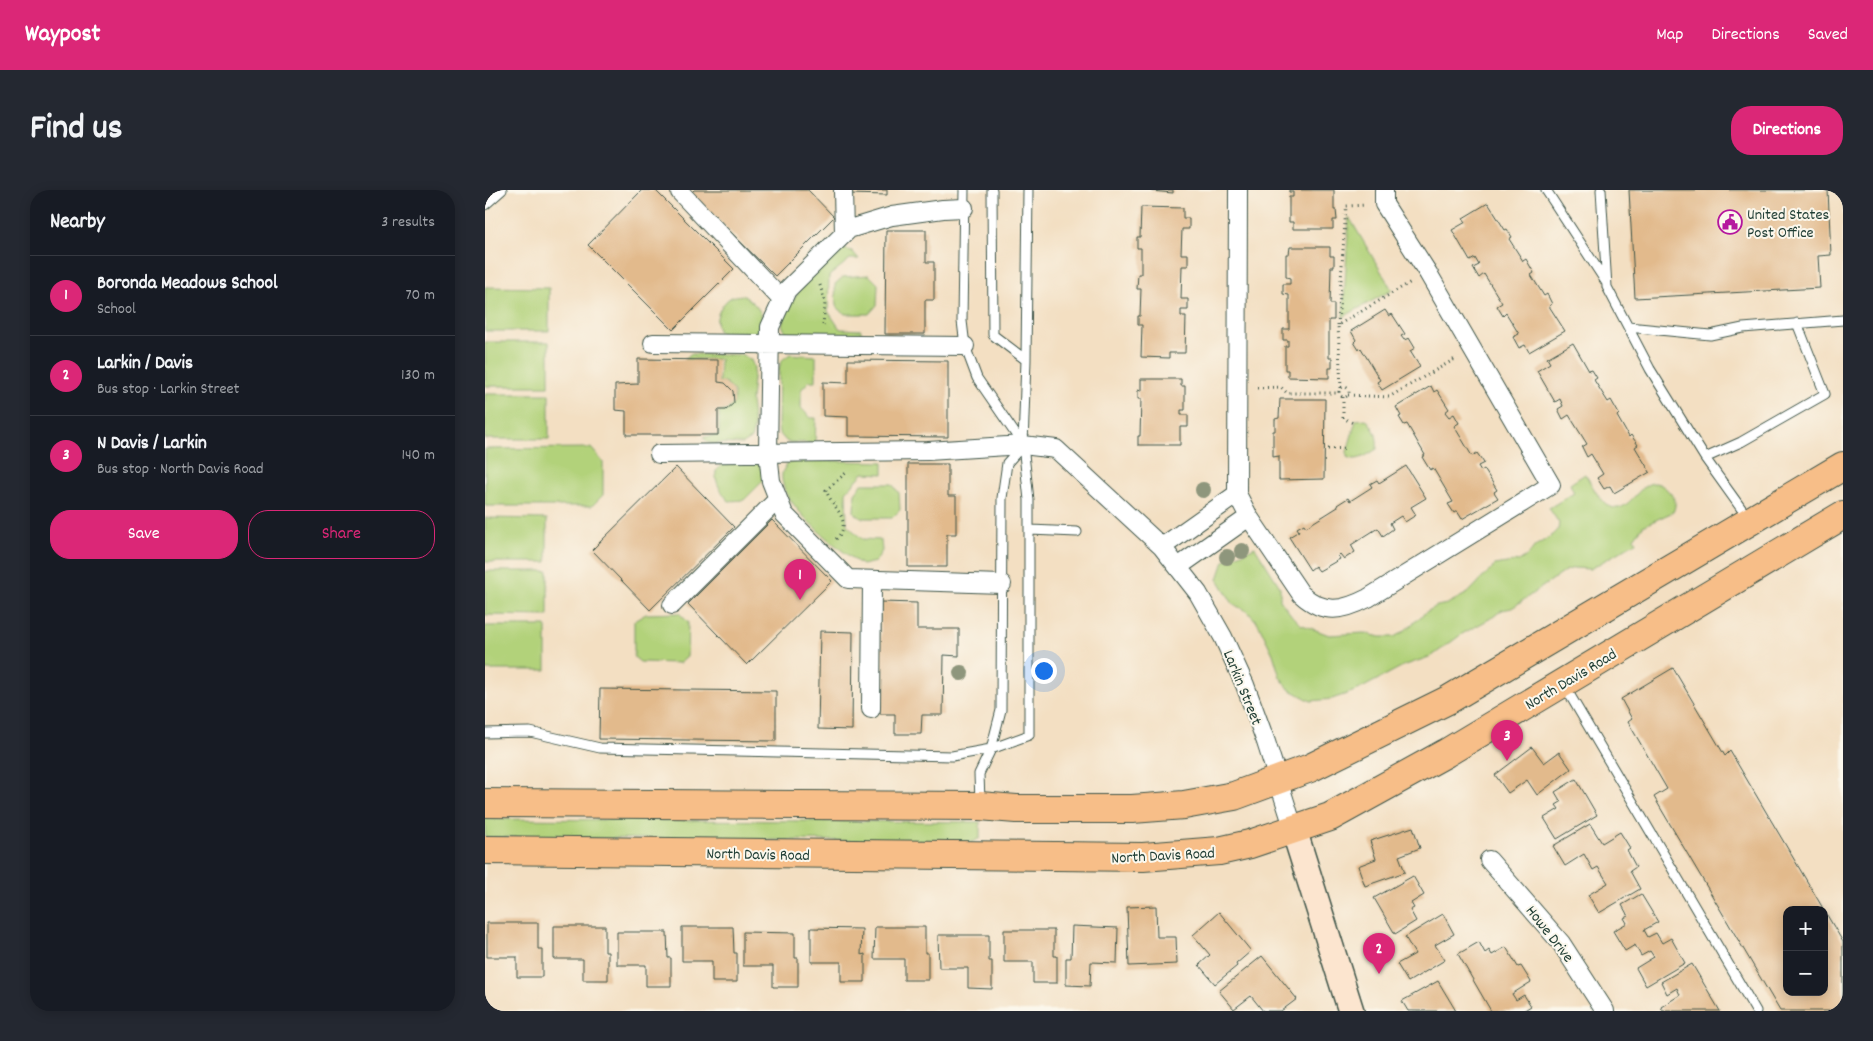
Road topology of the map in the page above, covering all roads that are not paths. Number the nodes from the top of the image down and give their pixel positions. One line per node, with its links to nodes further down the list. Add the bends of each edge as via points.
1 (502, 190): 11 (lane)
2 (843, 190): 13 (street)
3 (964, 190): 12 (lane)
4 (993, 190): 22 (lane, via 993,335)
5 (1028, 190): 22 (lane)
6 (1238, 190): 28 (street)
7 (1545, 190): 14 (lane)
8 (1601, 190): 14 (lane)
9 (680, 192): 15 (street)
10 (1384, 197): 31 (street, via 1551,485 1368,598 1337,609 1311,603 1301,594)
11 (485, 205)
12 (964, 208): 13 (street, via 892,216); 21 (lane, via 962,321)
13 (844, 233): 15 (street, via 787,290)
14 (1606, 282): 18 (lane)
15 (782, 300): 20 (street, via 770,327)
16 (1843, 320): 17 (lane)
17 (1797, 323): 18 (lane, via 1743,328 1711,335); 26 (lane, via 1825,394 1741,442)
18 (1628, 327): 26 (lane)
19 (653, 343): 20 (street)
20 (769, 345): 21 (street); 24 (street)
21 (965, 346): 23 (lane, via 977,378)
22 (1027, 360): 23 (lane)
23 (1023, 445): 24 (street, Larkin Street, via 929,451); 33 (lane); 35 (street, Larkin Street, via 1056,449); 38 (lane, via 1007,463 1002,498)
24 (768, 452): 25 (street, Larkin Street); 29 (street, via 771,481)
25 (659, 454)
26 (1705, 458): 32 (lane)
27 (1843, 466): 32 (highway)
28 (1237, 494): 31 (street); 35 (street)
29 (778, 499): 37 (street, via 784,514 848,579); 39 (street)
30 (1843, 515): 40 (highway, North Davis Road)
31 (1249, 517): 36 (street)
32 (1751, 522): 44 (highway, via 1448,700)
33 (1030, 530): 34 (lane); 43 (lane, via 1029,735)
34 (1077, 532)
35 (1162, 547): 36 (street, Larkin Street)
36 (1178, 567): 44 (street, Larkin Street, via 1198,593 1235,660)
37 (872, 580): 38 (street); 41 (street)
38 (1002, 584): 43 (lane, via 1001,710)
39 (671, 605)
40 (1563, 683): 47 (highway, North Davis Road, via 1339,812); 52 (lane)
41 (871, 710)
42 (485, 732): 43 (lane, via 530,732 599,748 952,756)
43 (991, 749): 46 (lane, via 979,774)
44 (1278, 781): 46 (highway, via 1234,796 1184,806 1133,809); 47 (street, Larkin Street)
45 (485, 803): 46 (highway)
46 (980, 806)
47 (1294, 830): 48 (highway, North Davis Road, via 1219,851 1143,858); 50 (street, Larkin Street)
48 (485, 850)
49 (1489, 860): 51 (street, Howe Drive, via 1561,944)
50 (1351, 1011)
51 (1605, 1011)
52 (1756, 1011)

